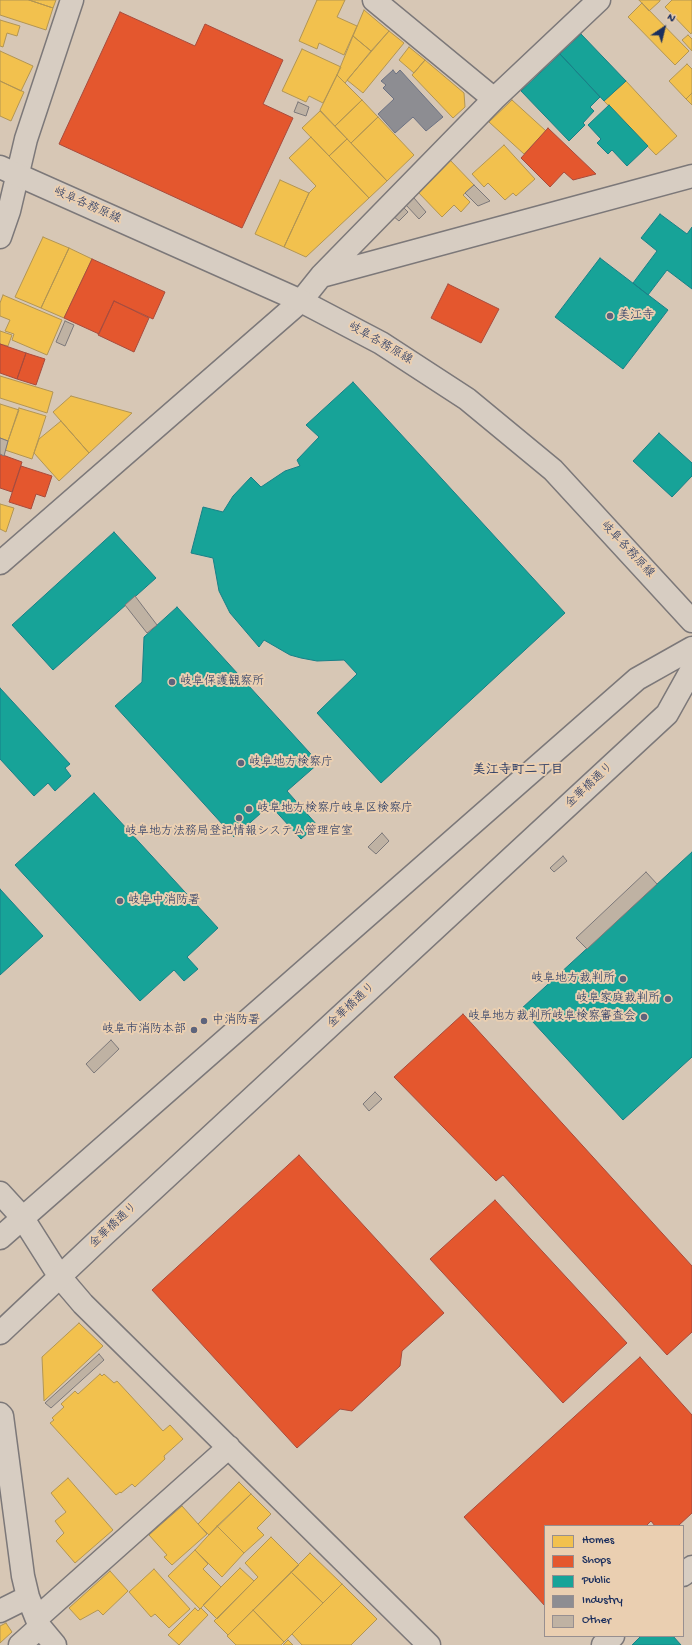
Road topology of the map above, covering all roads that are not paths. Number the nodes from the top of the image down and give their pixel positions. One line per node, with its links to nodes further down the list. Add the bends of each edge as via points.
1 (72, 0): 5 (street, via 26,139)
2 (374, 0): 4 (street)
3 (599, 0): 4 (street)
4 (494, 99): 8 (street)
5 (9, 171): 7 (street, via 9,211); 9 (street, 岐阜各務原線)
6 (692, 176): 8 (street)
7 (0, 237)
8 (321, 276): 9 (street)
9 (301, 300): 10 (street); 11 (street, 岐阜各務原線, via 381,343 467,399 554,470)
10 (0, 564)
11 (692, 621)
12 (692, 648): 15 (street, via 636,679)
13 (692, 669): 17 (street, 金華橋通り, via 667,714)
14 (0, 1193): 15 (street)
15 (22, 1217): 16 (street); 17 (street)
16 (0, 1238)
17 (60, 1277): 18 (street, 金華橋通り); 20 (street, via 84,1304)
18 (0, 1333)
19 (0, 1414): 23 (street)
20 (229, 1447): 25 (street); 27 (street)
21 (692, 1567): 22 (street)
22 (684, 1574)
23 (28, 1597): 24 (street); 25 (street)
24 (0, 1611)
25 (38, 1622): 28 (street); 29 (street)
26 (612, 1637): 30 (street)
27 (419, 1642)
28 (20, 1645)
29 (55, 1645)
30 (603, 1645)

